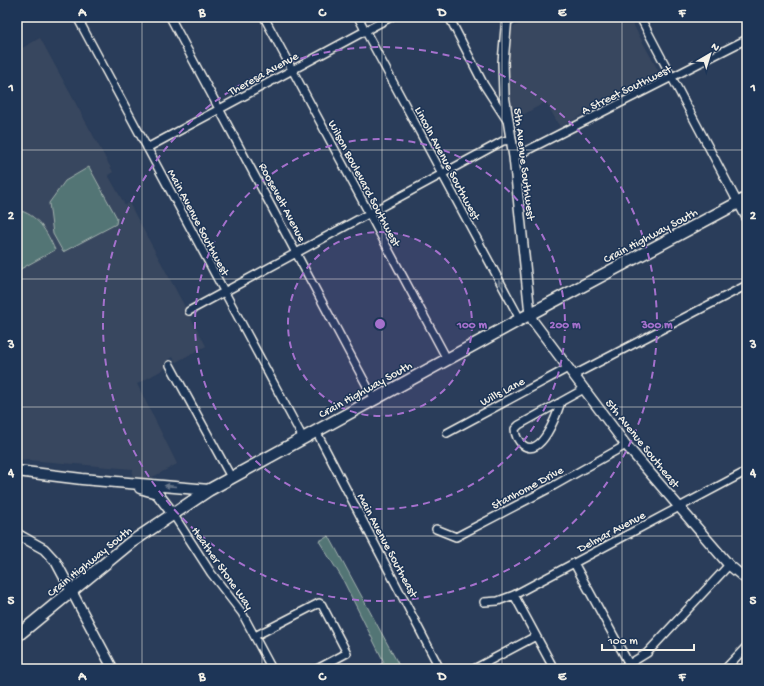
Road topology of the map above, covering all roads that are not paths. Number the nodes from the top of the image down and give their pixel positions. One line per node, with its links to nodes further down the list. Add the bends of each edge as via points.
1 (77, 17): 17 (street, Main Avenue Southwest)
2 (170, 17): 14 (street, Roosevelt Avenue)
3 (264, 17): 12 (street, Wilson Boulevard Southwest)
4 (358, 17): 10 (street, Lincoln Avenue Southwest)
5 (391, 17): 10 (street, Theresa Avenue)
6 (449, 17): 15 (street, via 484,85)
7 (517, 17): 9 (street)
8 (640, 17): 13 (street)
9 (507, 19): 15 (street, 5th Avenue Southwest, via 503,67)
10 (366, 31): 12 (street, Theresa Avenue); 19 (street, Lincoln Avenue Southwest)
11 (747, 39): 13 (street, A Street Southwest)
12 (292, 69): 14 (street, Theresa Avenue); 21 (street, Wilson Boulevard Southwest)
13 (672, 77): 18 (street, A Street Southwest); 20 (street)
14 (220, 109): 17 (street, Theresa Avenue); 23 (street, Roosevelt Avenue)
15 (508, 122): 16 (street, 5th Avenue Southwest)
16 (511, 140): 18 (street, 5th Avenue Southwest); 19 (street, via 503,141)
17 (147, 148): 25 (street, Main Avenue Southwest)
18 (514, 157): 27 (street, 5th Avenue Southwest)
19 (441, 174): 21 (street); 28 (street, Lincoln Avenue Southwest, one-way to 19)
20 (742, 200): 22 (street); 27 (main road, Crain Highway South)
21 (369, 213): 23 (street); 29 (street, Wilson Boulevard Southwest)
22 (747, 220)
23 (297, 252): 25 (street); 34 (street, Roosevelt Avenue)
24 (747, 285): 32 (street)
25 (224, 291): 26 (street); 38 (street, Main Avenue Southwest)
26 (189, 310)
27 (530, 314): 28 (main road, Crain Highway South); 31 (street, 5th Avenue Southeast)
28 (520, 319): 29 (main road, Crain Highway South)
29 (447, 359): 34 (main road, Crain Highway South)
30 (170, 365): 42 (street)
31 (568, 368): 32 (street, 5th Avenue Southeast); 37 (street, Wills Lane)
32 (574, 375): 33 (street, 5th Avenue Southeast)
33 (584, 389): 35 (street); 39 (street, 5th Avenue Southeast)
34 (374, 399): 36 (main road, Crain Highway South)
35 (561, 402): 35 (street, via 515,429 515,435 522,445 530,449 542,440 553,424)
36 (316, 431): 38 (main road, Crain Highway South); 63 (street, Main Avenue Southeast)
37 (447, 433)
38 (303, 438): 42 (main road, Crain Highway South)
39 (626, 445): 45 (street, 5th Avenue Southeast); 47 (street, Stanhome Drive, via 456,537)
40 (17, 471): 43 (main road)
41 (747, 471): 45 (street, Delmar Avenue)
42 (231, 477): 44 (main road, Crain Highway South)
43 (125, 483): 44 (main road, one-way to 43); 46 (main road, via 157,493)
44 (209, 490): 46 (main road, Crain Highway South)
45 (680, 507): 49 (street, Delmar Avenue); 50 (street, 5th Avenue Southeast)
46 (173, 514): 52 (main road, Crain Highway South, via 131,543); 56 (street, Heather Stone Way, via 211,573 242,613)
47 (436, 529)
48 (17, 534): 52 (street, via 38,544 49,554 59,566)
49 (574, 563): 53 (street, Delmar Avenue); 59 (street)
50 (729, 565): 51 (street, 5th Avenue Southeast); 59 (street, via 647,653)
51 (745, 576)
52 (72, 591): 55 (main road, Crain Highway South); 60 (street)
53 (514, 595): 54 (street, Delmar Avenue, via 498,601); 57 (street)
54 (484, 602)
55 (17, 636)
56 (255, 636): 61 (street, Heather Stone Way); 62 (street, via 319,603 347,653)
57 (536, 636): 64 (street); 65 (street)
58 (747, 646): 67 (street)
59 (628, 667): 66 (street)
60 (113, 669)
61 (272, 669)
62 (317, 669)
63 (440, 669)
64 (474, 669)
65 (554, 669)
66 (620, 669)
67 (725, 669)

